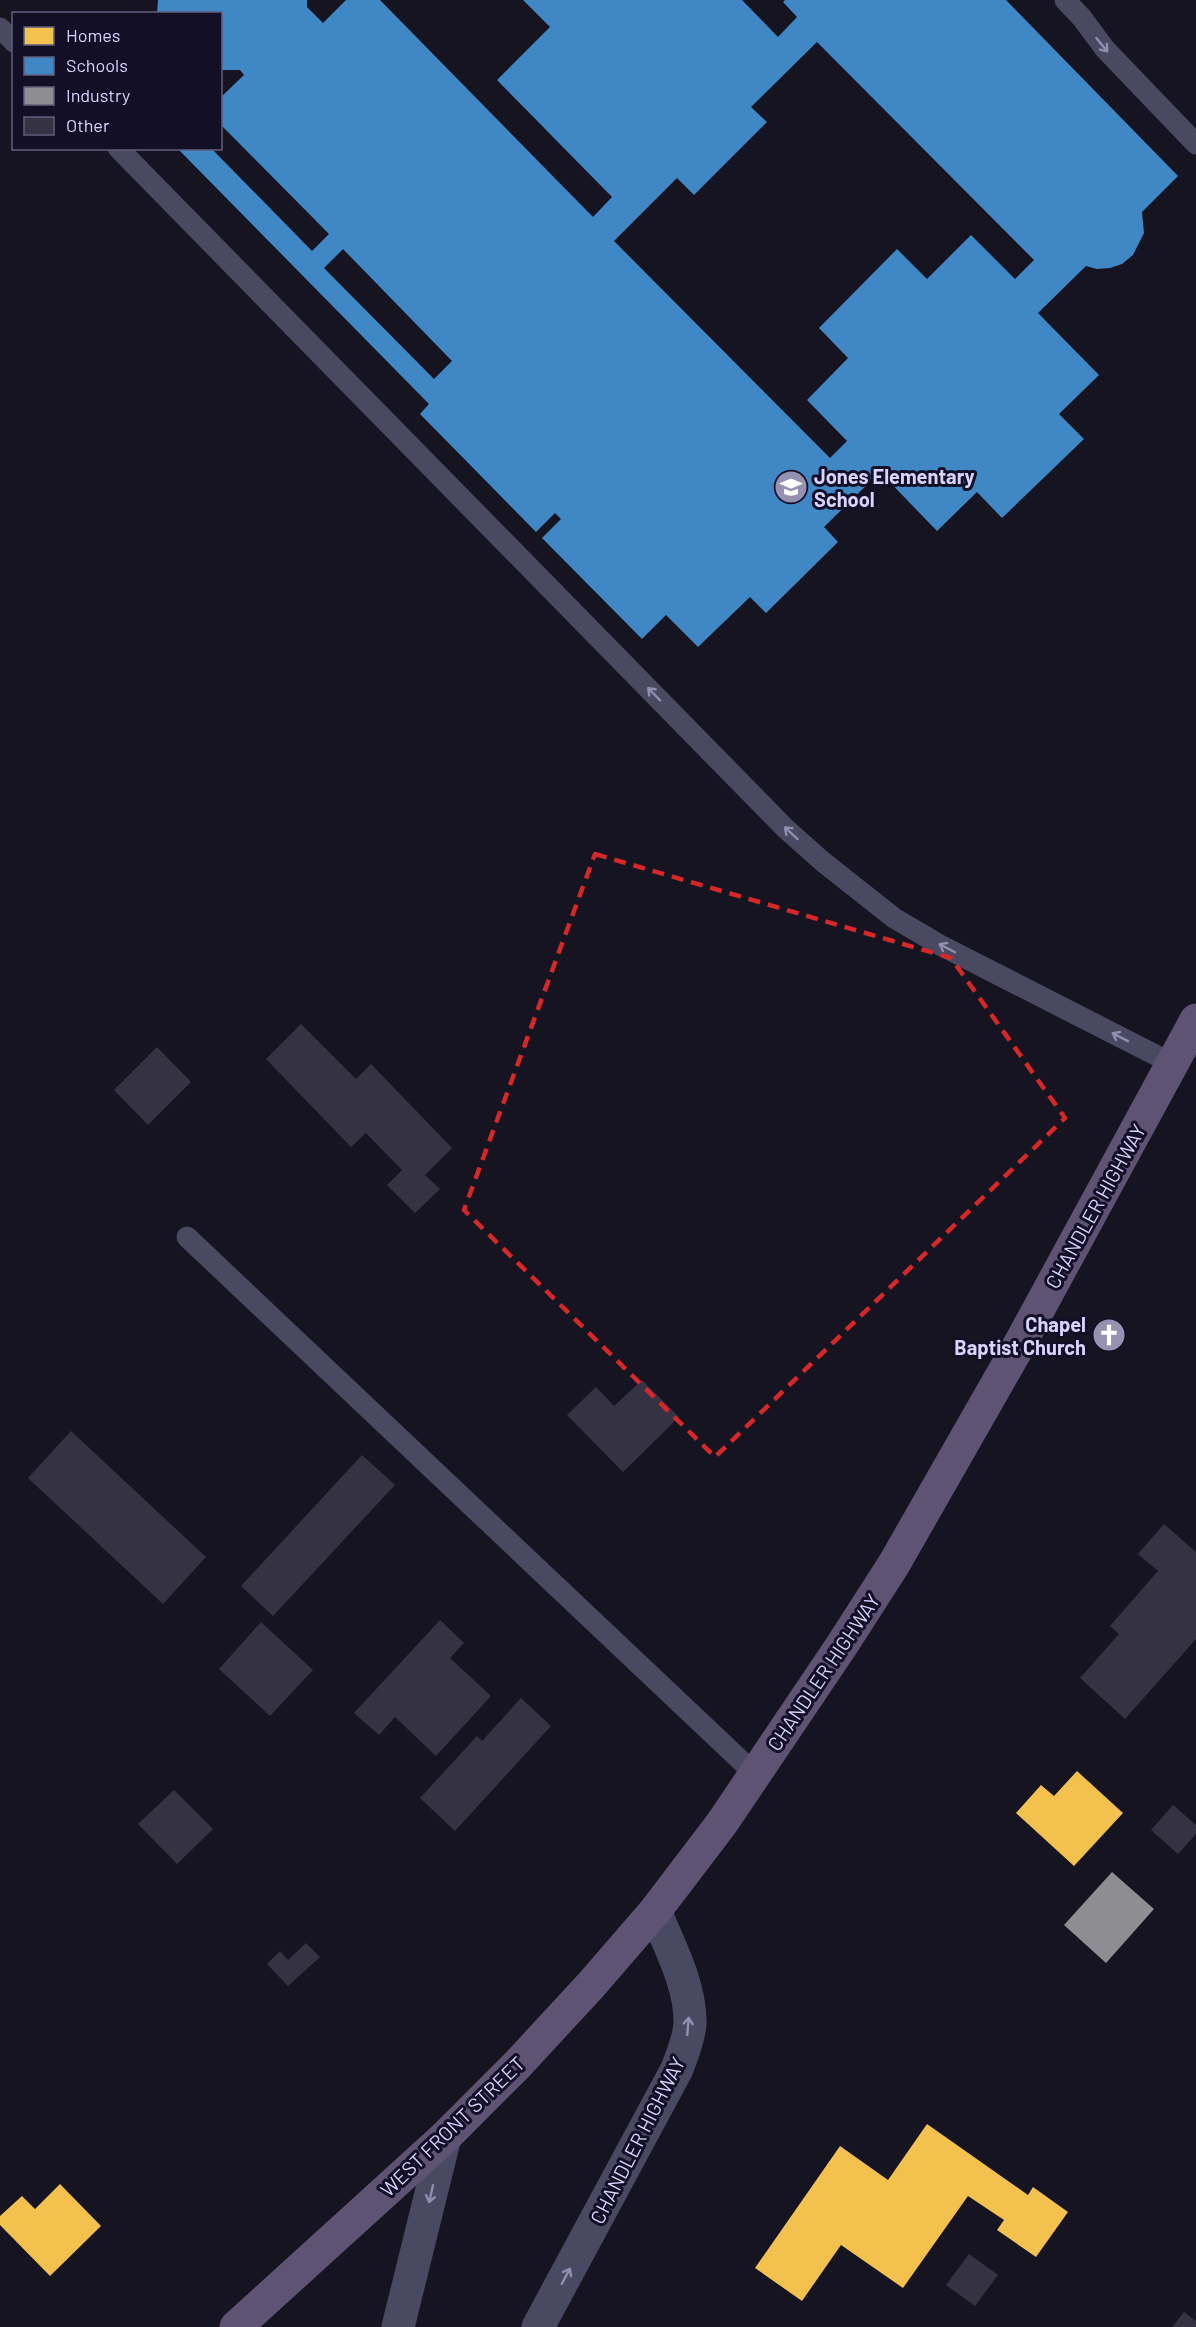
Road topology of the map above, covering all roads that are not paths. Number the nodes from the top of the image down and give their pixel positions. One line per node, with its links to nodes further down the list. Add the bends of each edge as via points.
1 (1065, 0): 4 (lane, one-way to 4, via 1105,49)
2 (0, 28): 3 (lane)
3 (12, 40)
4 (1196, 144)
5 (120, 150): 7 (lane, one-way to 5, via 940,945 894,918 822,861 785,828)
6 (1196, 1020): 7 (main road, CHANDLER HIGHWAY)
7 (1173, 1064): 9 (main road, CHANDLER HIGHWAY, via 894,1564)
8 (187, 1237): 9 (lane)
9 (755, 1774): 10 (main road, CHANDLER HIGHWAY)
10 (655, 1911): 11 (main road, WEST FRONT STREET, via 576,2001); 14 (street, CHANDLER HIGHWAY, one-way to 10, via 685,2049 690,2024 682,1976)
11 (445, 2137): 12 (main road, WEST FRONT STREET); 13 (street, one-way to 13)
12 (236, 2327)
13 (398, 2327)
14 (538, 2327)

